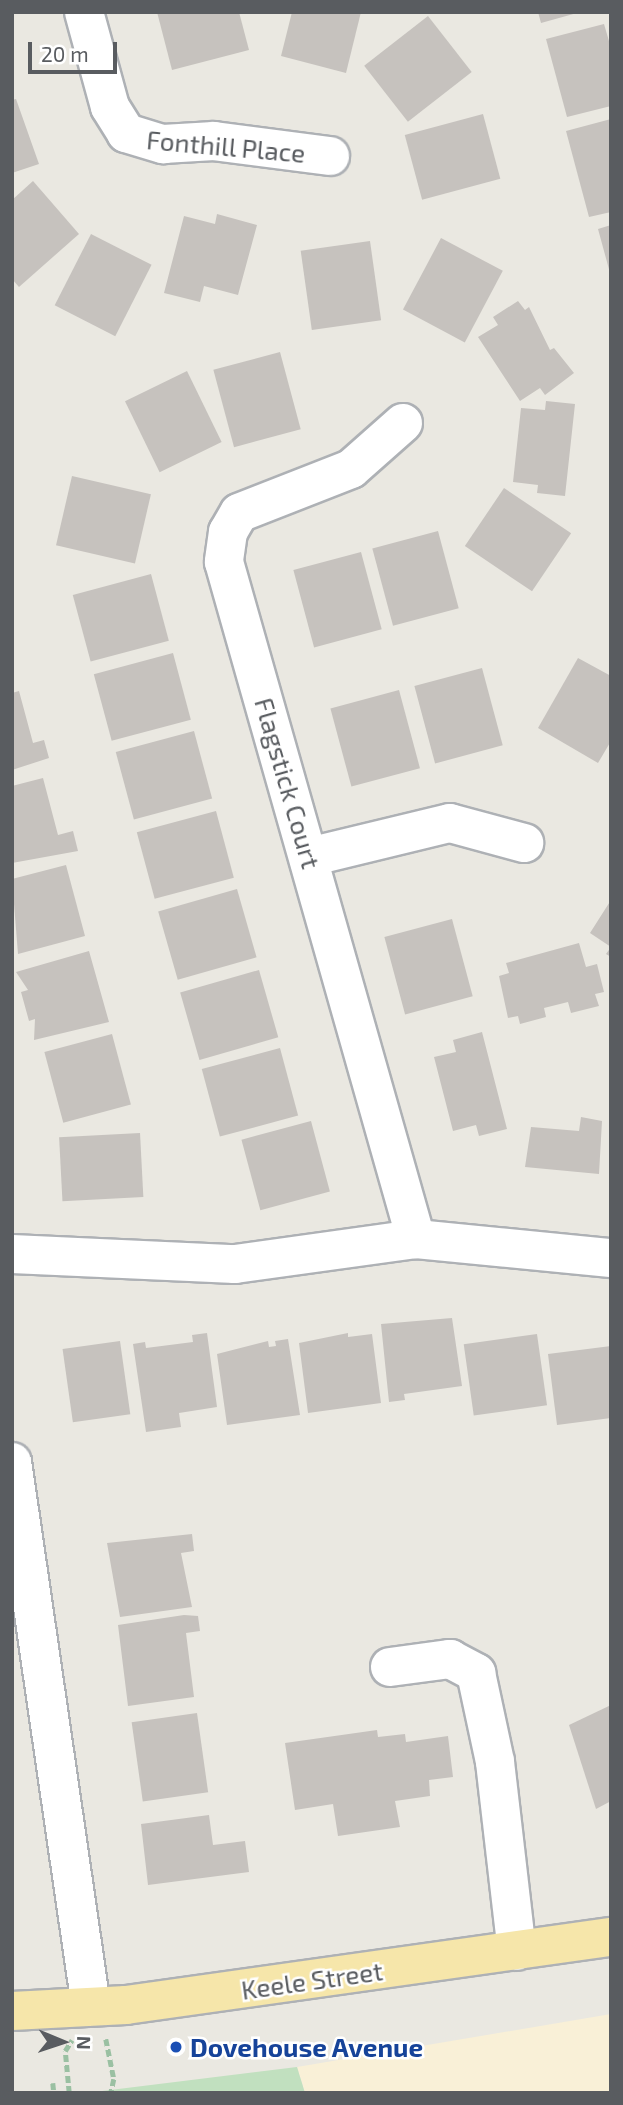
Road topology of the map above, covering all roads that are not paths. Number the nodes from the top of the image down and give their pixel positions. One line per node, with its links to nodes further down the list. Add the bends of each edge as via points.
1 (84, 12): 2 (street, Fonthill Place, via 110,107 127,133 163,144 214,141)
2 (330, 156)
3 (403, 422): 5 (street, Flagstick Court, via 351,469 239,513 228,532 223,562)
4 (524, 844): 5 (street, via 450,823)
5 (309, 857): 6 (street, Flagstick Court)
6 (416, 1239): 7 (street, via 235,1264); 8 (street)
7 (12, 1254)
8 (611, 1258)
9 (12, 1462): 13 (street)
10 (390, 1667): 12 (street, via 450,1659 476,1673 495,1762)
11 (611, 1937): 12 (main road, Keele Street)
12 (517, 1951): 13 (main road, Keele Street, via 126,2006)
13 (91, 2006): 14 (main road, Keele Street)
14 (12, 2011)

